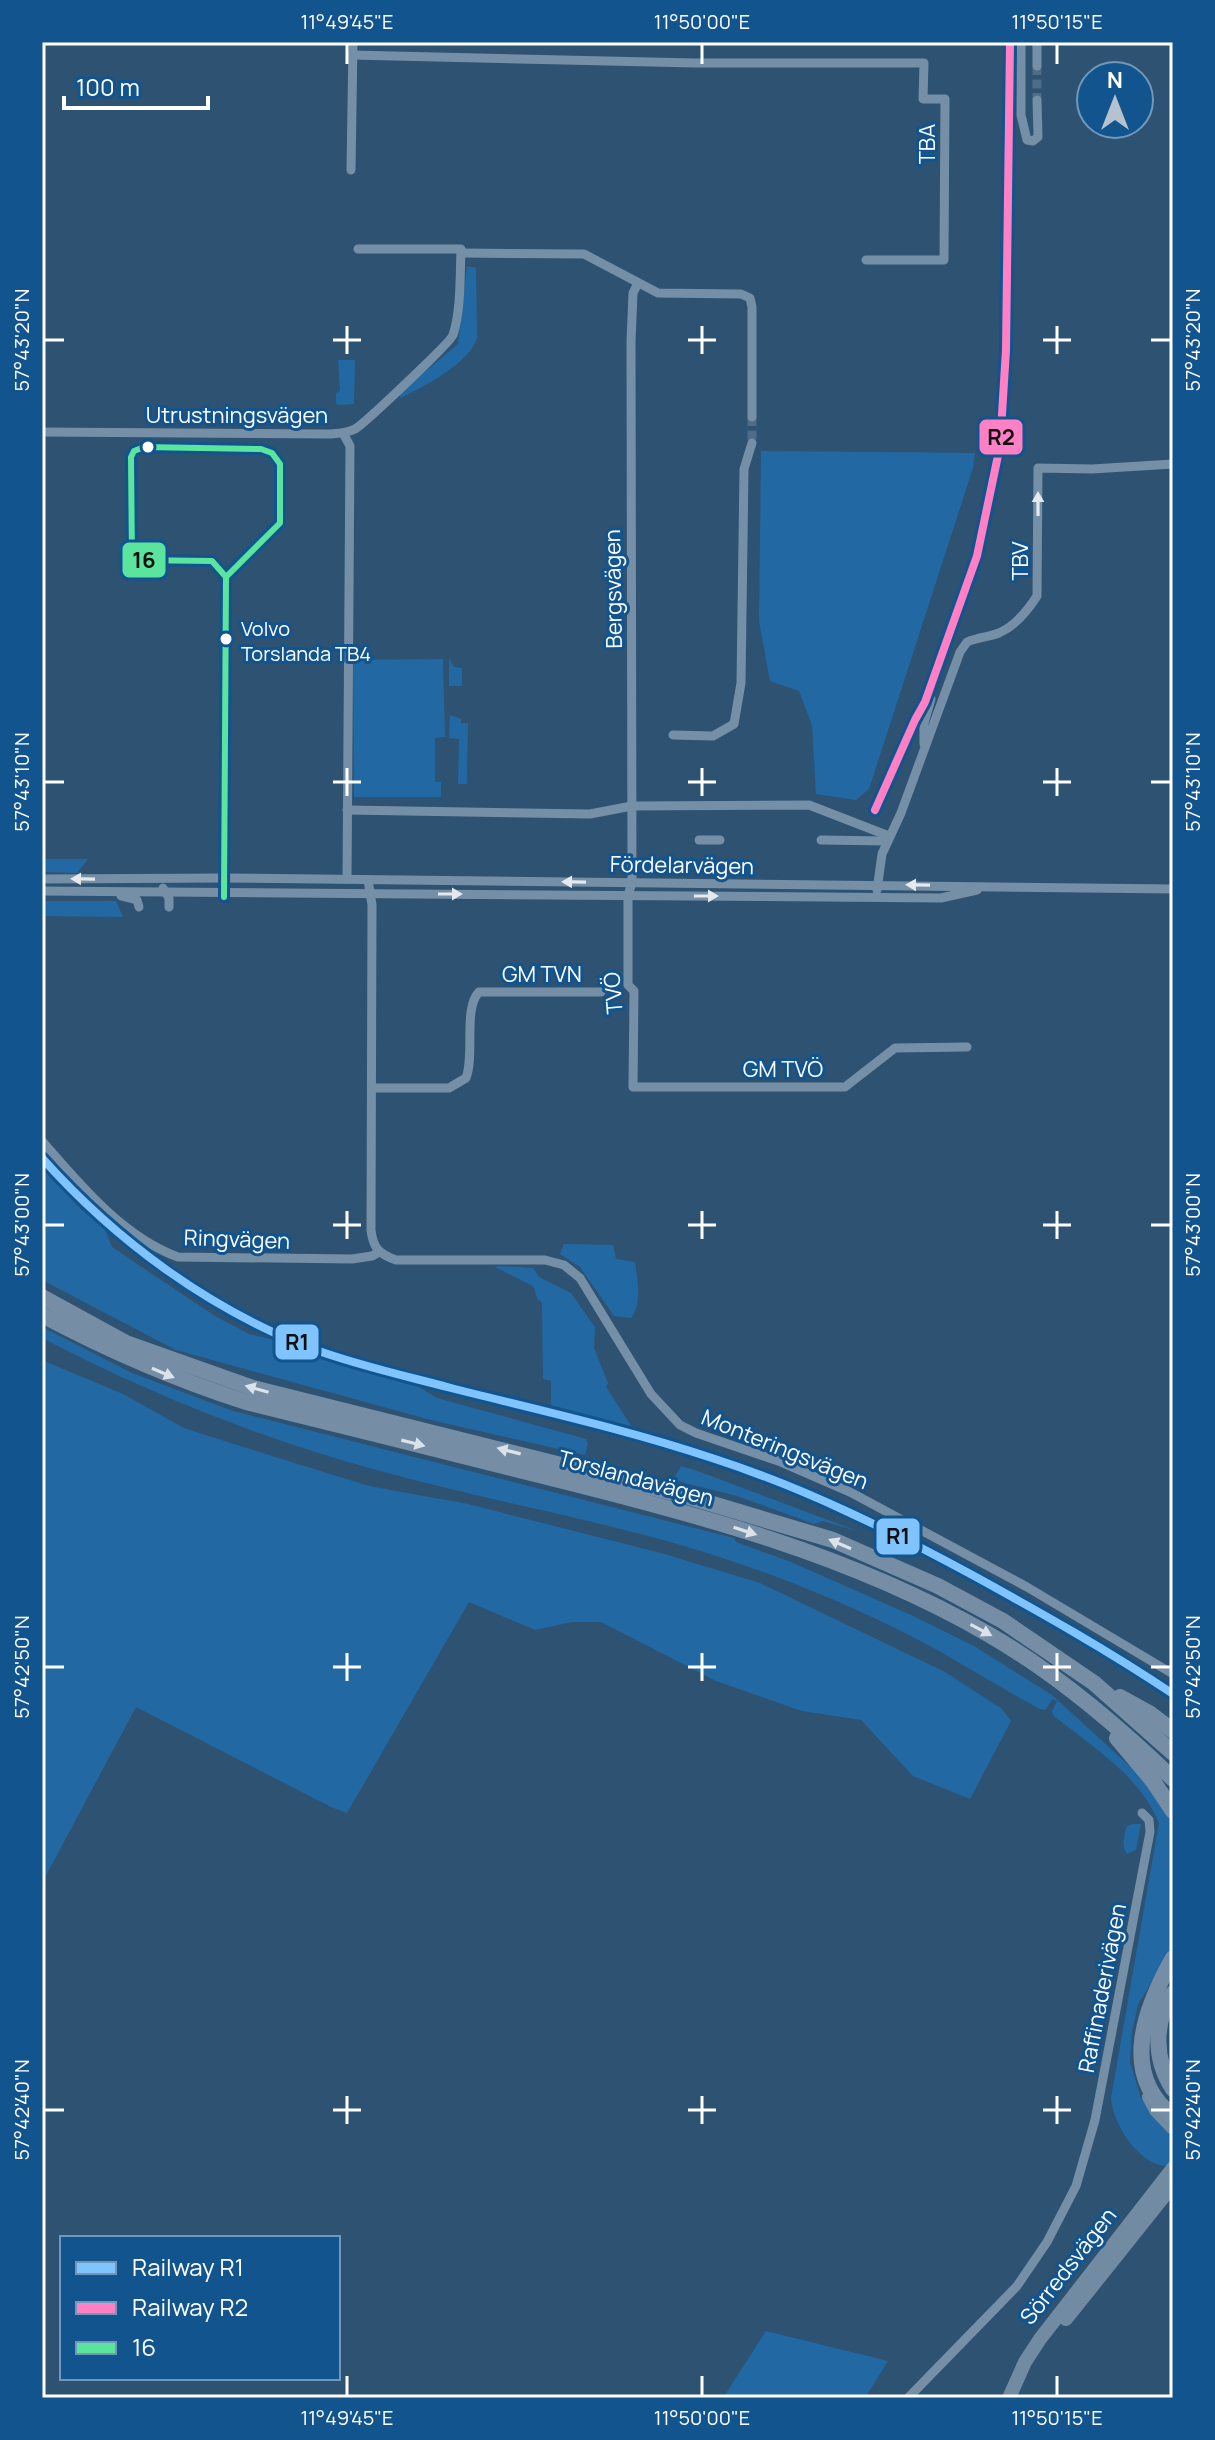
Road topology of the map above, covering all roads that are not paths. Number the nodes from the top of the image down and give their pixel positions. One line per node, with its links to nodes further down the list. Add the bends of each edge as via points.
1 (353, 42): 4 (street)
2 (1021, 42): 6 (street, via 1021,115 1025,137 1033,141 1038,137)
3 (1037, 42): 5 (street)
4 (352, 55): 7 (street); 10 (street, TBA, via 924,63 923,99 945,99 944,260)
5 (1037, 66)
6 (1037, 100)
7 (351, 170)
8 (358, 249): 9 (street)
9 (461, 251): 11 (street, via 584,254); 14 (street, Utrustningsvägen, via 453,336 369,420)
10 (866, 260)
11 (638, 283): 12 (street, via 658,293 750,298); 21 (street, Bergsvägen, via 630,356)
12 (752, 417)
13 (42, 432): 14 (street, Utrustningsvägen)
14 (343, 433): 22 (street, via 350,446)
15 (752, 443): 19 (street, via 744,469 741,683 734,724 713,736)
16 (1173, 464): 20 (street, TBV, one-way to 16, via 967,642 1007,629 1037,596 1038,468)
17 (226, 577): 17 (street, via 280,523 277,458 261,449 134,451 132,560 212,561); 34 (street)
18 (931, 699): 20 (street)
19 (673, 735)
20 (920, 763): 23 (street, TBV)
21 (632, 806): 22 (street, via 590,814); 23 (street, via 809,805); 31 (street, Bergsvägen)
22 (347, 810): 29 (street)
23 (888, 838): 26 (street); 32 (street, TBV)
24 (699, 840): 25 (street)
25 (720, 840)
26 (821, 840)
27 (133, 878): 28 (street, one-way to 28); 30 (street); 34 (street)
28 (42, 879)
29 (347, 879): 34 (street); 35 (street)
30 (153, 882): 34 (street); 39 (street)
31 (632, 883): 32 (street, Fördelarvägen); 35 (street, Fördelarvägen, one-way to 35); 41 (street, Bergsvägen)
32 (877, 885): 33 (street, Fördelarvägen, one-way to 32); 42 (street, TBV)
33 (996, 886): 36 (street, Fördelarvägen); 42 (street, Fördelarvägen, via 941,898)
34 (224, 888): 35 (street); 40 (street); 40 (street)
35 (370, 889): 41 (street, Fördelarvägen, one-way to 41); 47 (street)
36 (1173, 889)
37 (42, 891): 38 (street)
38 (99, 891): 39 (street); 43 (street, via 130,897)
39 (165, 891): 40 (street); 40 (street, via 169,907)
40 (188, 893)
41 (628, 895): 42 (street, Fördelarvägen, one-way to 42); 46 (street, TVÖ)
42 (877, 897)
43 (139, 907)
44 (601, 992): 47 (street, GM TVN, via 479,992 471,1006 466,1078 449,1088)
45 (967, 1047): 46 (street, GM TVÖ, via 895,1048 845,1087)
46 (633, 1087)
47 (372, 1088): 49 (street, via 371,1230)
48 (42, 1141): 49 (street, Ringvägen, via 105,1208 157,1249 178,1257 352,1259)
49 (379, 1252): 52 (street, Monteringsvägen, via 396,1260 545,1260 564,1265 580,1278 651,1394 680,1425 850,1492 1027,1587)
50 (42, 1297): 53 (main road, Torslandavägen, one-way to 50, via 961,1598 833,1540 689,1497 253,1388 126,1343)
51 (42, 1315): 54 (main road, Torslandavägen, one-way to 54, via 119,1355 246,1402 682,1511 821,1557 892,1585 987,1633)
52 (1173, 1674)
53 (1094, 1683): 55 (main road); 56 (main road, Torslandavägen)
54 (1084, 1701): 57 (main road, Torslandavägen); 58 (main road)
55 (1173, 1731)
56 (1173, 1753)
57 (1173, 1779)
58 (1173, 1811)
59 (1142, 1813): 68 (street, Raffinaderivägen, via 1150,1832 1095,2120 1076,2186 1017,2286)
60 (1173, 1958): 62 (main road, via 1142,2031)
61 (1173, 1993): 63 (main road, via 1162,2016 1158,2046)
62 (1148, 2081): 64 (main road); 65 (street, via 1150,2099)
63 (1173, 2089)
64 (1173, 2116)
65 (1173, 2128)
66 (1173, 2168): 69 (street, Sörredsvägen, via 1040,2339)
67 (1173, 2185): 70 (street, Sörredsvägen, via 1045,2347)
68 (908, 2398)
69 (1009, 2398)
70 (1018, 2398)

